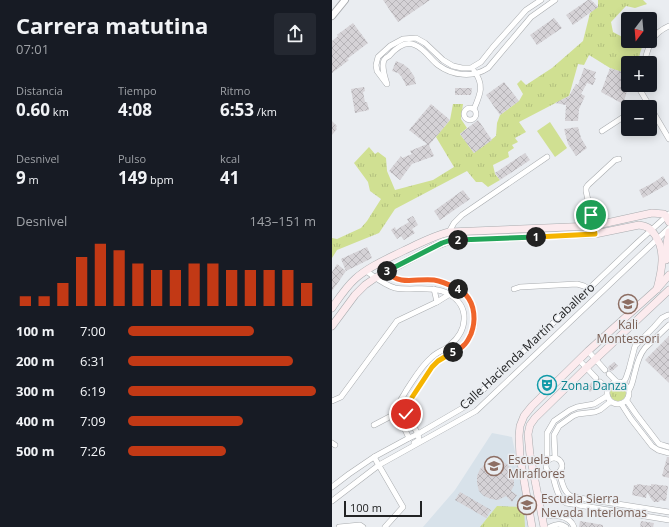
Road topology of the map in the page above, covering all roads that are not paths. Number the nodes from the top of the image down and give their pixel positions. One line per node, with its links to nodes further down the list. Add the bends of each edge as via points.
1 (345, 0): 4 (street)
2 (541, 0): 7 (street, via 526,10 481,62)
3 (554, 0): 8 (street, via 531,17 488,68)
4 (332, 16)
5 (669, 26): 6 (street, via 654,36)
6 (646, 56)
7 (471, 68): 8 (street); 8 (street, via 453,66 425,42 416,38 403,39 390,46 378,57 376,65 377,71 387,84 383,69 384,60 405,43 414,44 438,65 451,72 462,75)
8 (476, 74): 9 (street, via 481,86)
9 (474, 109)
10 (621, 119): 12 (street)
11 (657, 119): 13 (street)
12 (602, 131)
13 (669, 139)
14 (547, 157): 21 (street, via 462,215)
15 (619, 159): 19 (street, via 586,188)
16 (668, 217): 19 (main road, via 661,213 652,213); 20 (street, Calle Hacienda Martín Caballero)
17 (669, 228): 24 (street, Calle Hacienda Martín Caballero)
18 (506, 229): 19 (main road); 21 (main road); 23 (main road)
19 (594, 230): 20 (main road, via 639,225); 23 (main road)
20 (651, 230): 24 (main road); 37 (street, Calle Hacienda Martín Caballero)
21 (449, 232): 25 (main road, via 439,234)
22 (669, 232): 28 (main road, via 666,270)
23 (506, 238): 27 (main road, via 451,240)
24 (658, 239): 38 (main road, via 663,259); 64 (street, Calle Hacienda Martín Caballero, via 476,411)
25 (378, 264): 26 (main road); 27 (street)
26 (366, 271): 29 (street); 42 (main road, via 346,288)
27 (386, 272): 29 (main road); 31 (street, via 396,279)
28 (669, 276): 38 (main road)
29 (375, 278): 33 (street); 45 (main road, via 355,295)
30 (412, 280): 31 (street); 32 (street, via 434,280); 34 (street)
31 (405, 281): 33 (street)
32 (458, 288): 40 (street); 60 (street, via 470,302 475,319 474,327 464,345 432,367 407,405 406,414)
33 (405, 289): 34 (street)
34 (412, 289): 35 (street)
35 (434, 289): 40 (street); 41 (street)
36 (514, 289): 37 (street, via 577,284)
37 (589, 289): 60 (street, Calle Hacienda Martín Caballero, via 466,406)
38 (656, 289): 46 (main road)
39 (669, 290): 47 (main road)
40 (449, 294): 41 (street); 58 (street, via 461,304 464,314 460,335 450,346 432,356 418,372 399,403)
41 (437, 302): 54 (street, via 397,321 341,397)
42 (332, 308)
43 (669, 314): 50 (street, via 635,346 627,374)
44 (669, 325): 52 (street, via 641,352)
45 (332, 326)
46 (588, 351): 47 (street); 48 (main road)
47 (595, 359): 49 (main road); 50 (street)
48 (579, 360): 49 (street); 79 (main road, via 532,406 520,426 520,457)
49 (586, 368): 51 (street); 74 (main road, via 530,425 530,455)
50 (620, 382): 51 (street, via 611,384); 52 (street)
51 (608, 388): 53 (street)
52 (629, 390): 55 (street, via 630,396)
53 (607, 396): 56 (street); 67 (street, via 594,404 570,410 554,421 547,433)
54 (332, 401)
55 (627, 401): 57 (street); 62 (street, via 659,444)
56 (610, 402): 57 (street); 66 (street, via 595,412 573,416 559,426 554,435)
57 (622, 405): 63 (street, via 652,446)
58 (396, 414): 59 (street); 61 (street)
59 (374, 425)
60 (418, 434): 61 (street, Calle Hacienda Martín Caballero); 64 (street, via 419,440)
61 (409, 438): 65 (street, Calle Hacienda Martín Caballero)
62 (669, 447)
63 (669, 453)
64 (401, 454): 68 (street, Calle Hacienda Martín Caballero)
65 (374, 457): 68 (street); 71 (street, Calle Hacienda Martín Caballero)
66 (555, 457): 67 (street); 69 (street, via 562,463)
67 (547, 463): 70 (street, via 546,467)
68 (379, 465): 72 (street, Calle Hacienda Martín Caballero); 78 (street, via 403,506)
69 (560, 472): 70 (street); 73 (street, via 566,492 572,497)
70 (552, 474): 75 (street, via 560,497 566,503)
71 (332, 487)
72 (332, 501)
73 (669, 512)
74 (542, 516): 80 (main road); 83 (street, via 563,517 570,520)
75 (669, 520)
76 (339, 527): 77 (street)
77 (363, 527)
78 (385, 527)
79 (532, 527)
80 (544, 527)
81 (550, 527): 82 (street, via 557,524)
82 (566, 527)
83 (574, 527)

